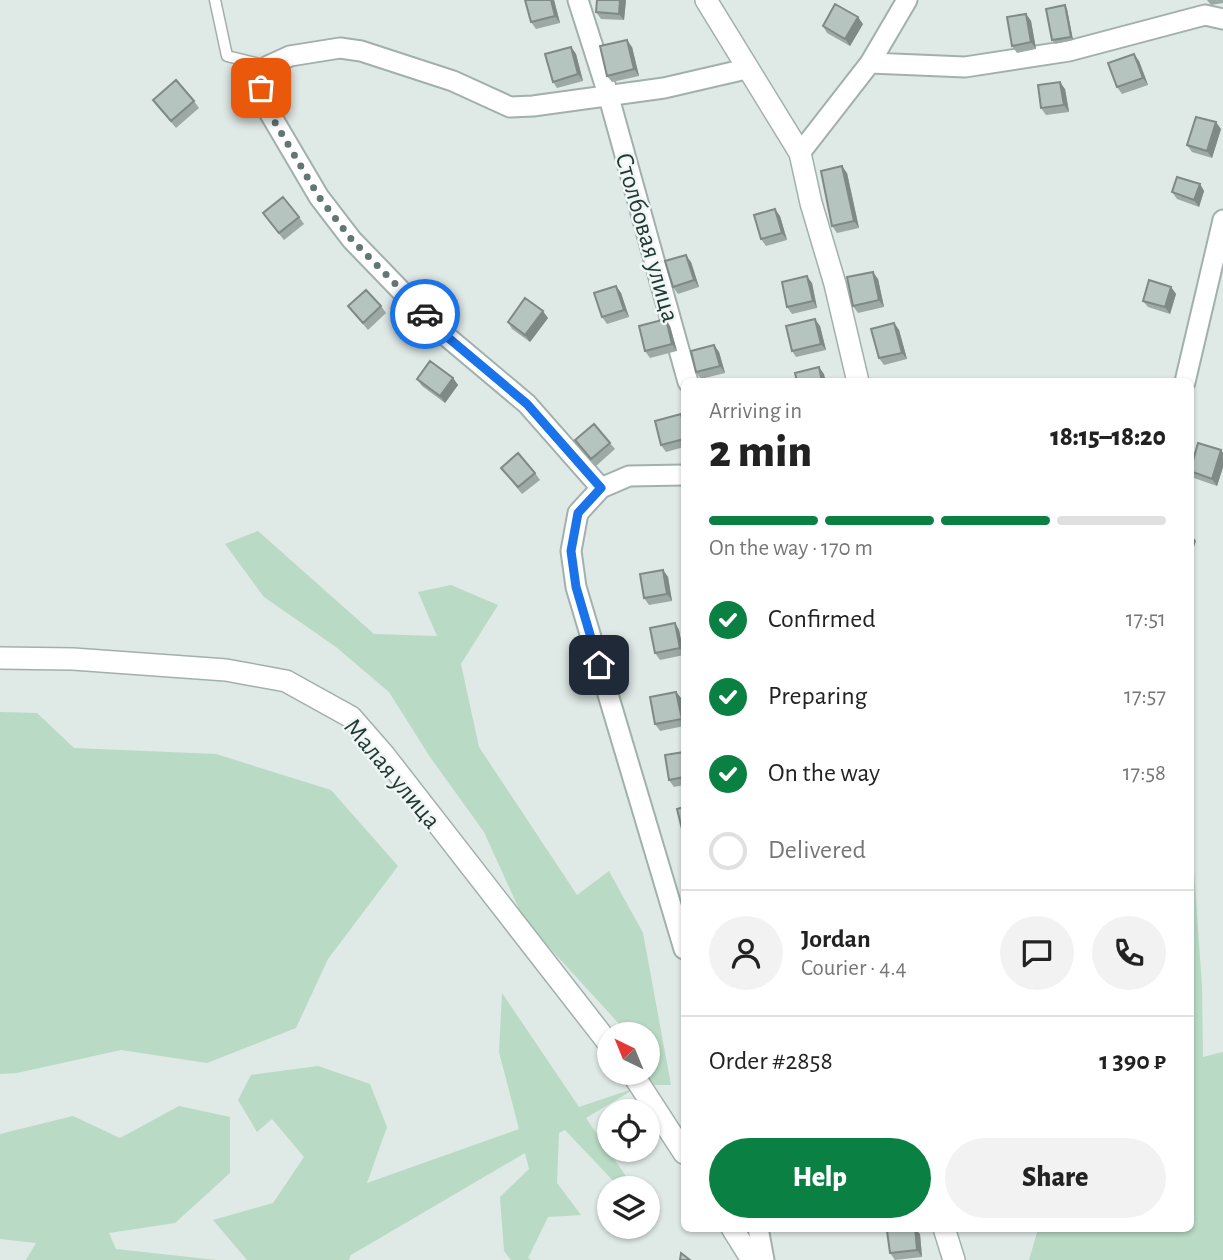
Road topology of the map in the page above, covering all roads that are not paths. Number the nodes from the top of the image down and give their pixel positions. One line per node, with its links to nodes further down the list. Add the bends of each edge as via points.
1 (215, 0): 7 (lane, via 227,56)
2 (578, 0): 9 (street, Столбовая улица)
3 (706, 0): 8 (street)
4 (907, 0): 6 (street)
5 (1223, 19): 6 (street, via 1205,15 1069,51 965,66)
6 (870, 63): 10 (street)
7 (268, 66): 9 (street, via 290,56 340,48 453,81 510,107); 16 (street, via 261,88 266,107 319,197 352,240 439,330 527,404)
8 (747, 69): 9 (street, via 664,88); 10 (street)
9 (608, 94): 12 (street, Столбовая улица)
10 (800, 153): 13 (street)
11 (1223, 220): 14 (street)
12 (687, 378)
13 (857, 378)
14 (1186, 378)
15 (681, 475): 16 (street, via 629,476)
16 (601, 488): 18 (street, via 578,513 571,551 576,587)
17 (0, 658): 19 (street, Малая улица, via 226,670 286,681 351,717)
18 (681, 939)
19 (597, 1029)
20 (640, 1085): 21 (street)
21 (681, 1148)
22 (734, 1232): 25 (street)
23 (759, 1232): 26 (street)
24 (944, 1232): 27 (street)
25 (752, 1260)
26 (764, 1260)
27 (954, 1260)

